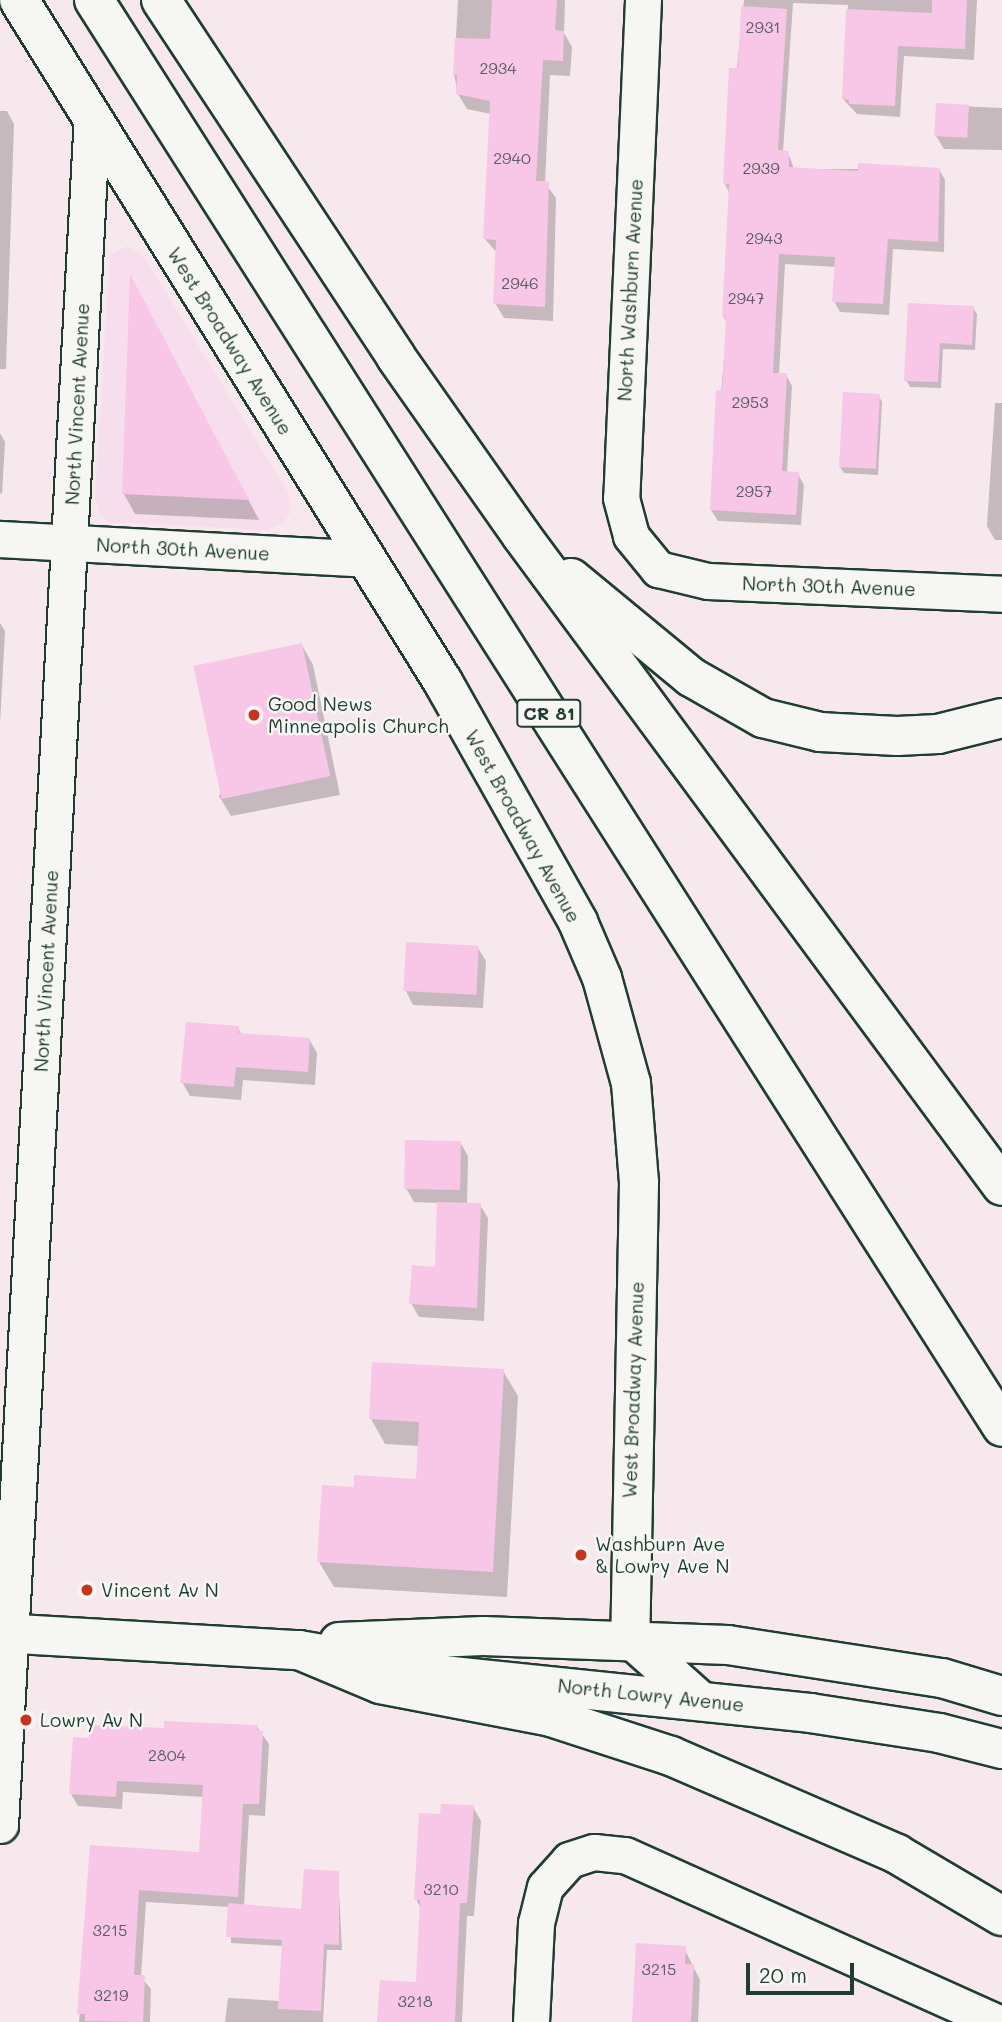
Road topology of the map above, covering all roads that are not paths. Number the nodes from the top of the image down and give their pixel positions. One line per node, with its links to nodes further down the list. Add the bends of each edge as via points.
1 (19, 0): 5 (main road, West Broadway Avenue)
2 (94, 0): 14 (main road, CR 81)
3 (161, 0): 6 (main road, via 396,357)
4 (643, 0): 10 (street, North Washburn Avenue, via 621,498 631,536)
5 (92, 116): 8 (street, North Vincent Avenue); 9 (main road, West Broadway Avenue)
6 (521, 535): 12 (main road, via 691,677 763,718 821,732 897,736 938,734); 13 (main road)
7 (0, 538): 8 (street, North 30th Avenue)
8 (69, 542): 9 (street, North 30th Avenue); 15 (street, North Vincent Avenue)
9 (367, 559): 16 (main road, West Broadway Avenue, via 443,682 578,922 602,978 631,1083 639,1183)
10 (658, 569): 11 (street, North 30th Avenue, via 708,581)
11 (1002, 594)
12 (1002, 718)
13 (1002, 1186)
14 (1002, 1427)
15 (4, 1633): 17 (main road, North Lowry Avenue); 23 (street, North Vincent Avenue)
16 (630, 1638): 17 (main road, North Lowry Avenue, via 354,1640); 19 (main road, North Lowry Avenue, via 821,1656); 21 (main road)
17 (299, 1650): 21 (main road, North Lowry Avenue, via 443,1675); 24 (main road, via 380,1684 551,1717 671,1756 897,1854)
18 (1002, 1673): 19 (main road)
19 (942, 1678): 20 (main road, North Lowry Avenue)
20 (1002, 1696)
21 (697, 1698): 22 (main road, North Lowry Avenue, via 939,1733)
22 (1002, 1749)
23 (0, 1825)
24 (1002, 1916)
25 (531, 2022): 26 (street, via 536,1923 545,1887 569,1860 594,1852 625,1855)
26 (996, 2022)

